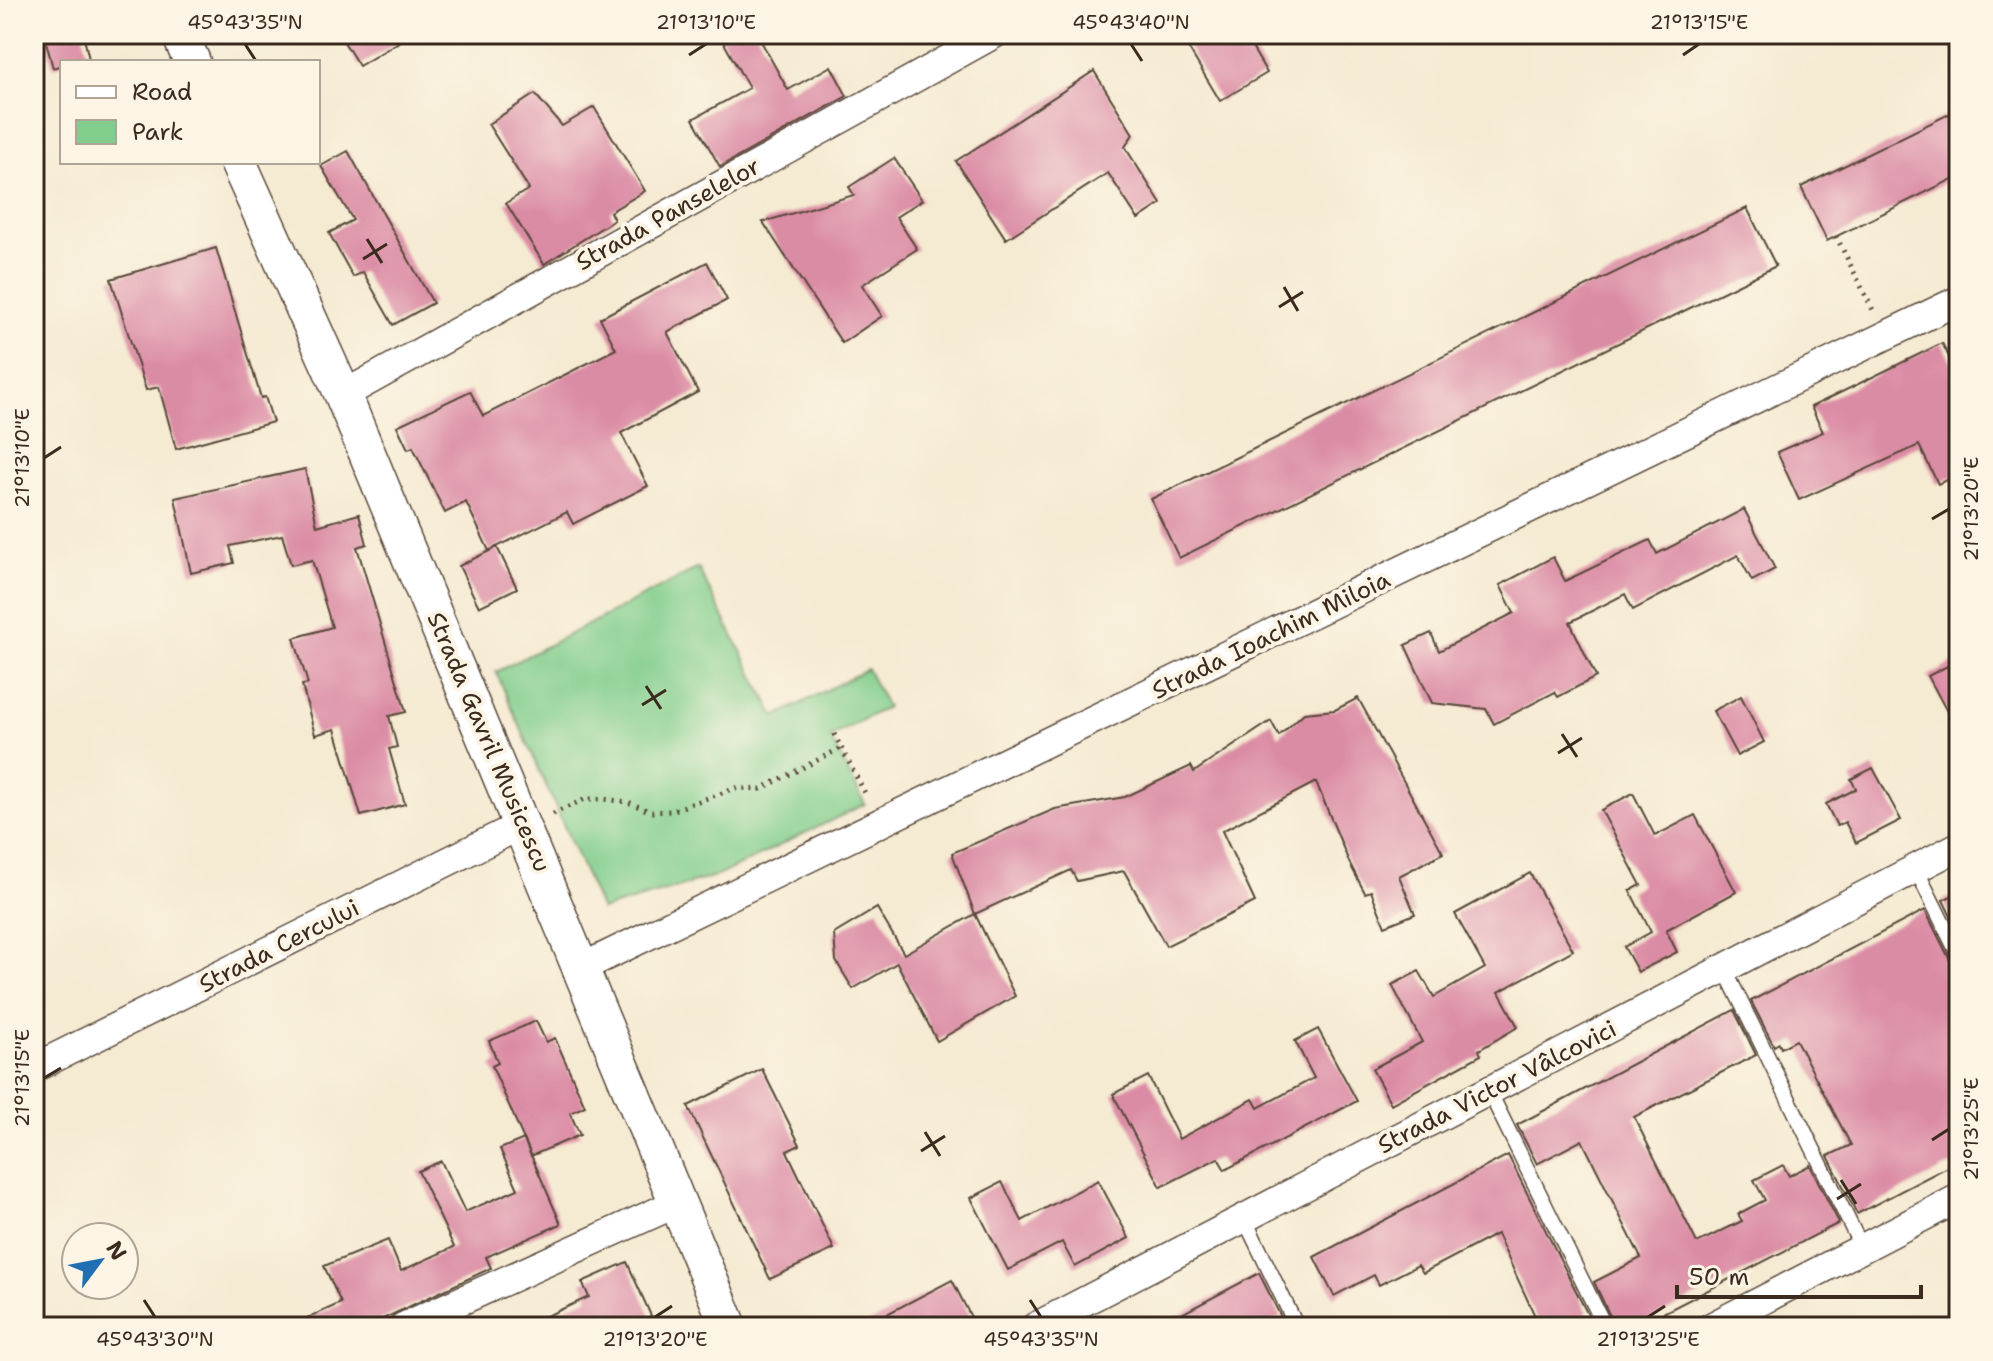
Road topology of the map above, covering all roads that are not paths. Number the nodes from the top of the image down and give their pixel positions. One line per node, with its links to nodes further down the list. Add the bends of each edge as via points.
1 (180, 34): 3 (street)
2 (994, 34): 6 (street, Strada Panselelor)
3 (191, 60)
4 (239, 164): 6 (street, Strada Gavril Musicescu)
5 (1959, 300): 11 (street, Strada Ioachim Miloia)
6 (343, 395): 7 (street, Strada Gavril Musicescu)
7 (532, 822): 11 (street, Strada Gavril Musicescu); 13 (street, Strada Cercului)
8 (1959, 846): 9 (street, Strada Victor Vâlcovici)
9 (1916, 869): 10 (lane); 12 (street, Strada Victor Vâlcovici)
10 (1959, 956)
11 (583, 967): 16 (street, Strada Gavril Musicescu)
12 (1724, 968): 14 (street, Strada Victor Vâlcovici); 18 (lane)
13 (34, 1068)
14 (1489, 1091): 17 (street, Strada Victor Vâlcovici); 23 (lane)
15 (1959, 1198): 18 (street)
16 (679, 1202): 19 (street); 20 (street, Strada Gavril Musicescu)
17 (1244, 1218): 21 (street, Strada Victor Vâlcovici); 22 (lane)
18 (1862, 1248): 24 (street)
19 (403, 1327)
20 (729, 1327)
21 (1035, 1327)
22 (1297, 1327)
23 (1605, 1327)
24 (1711, 1327)

